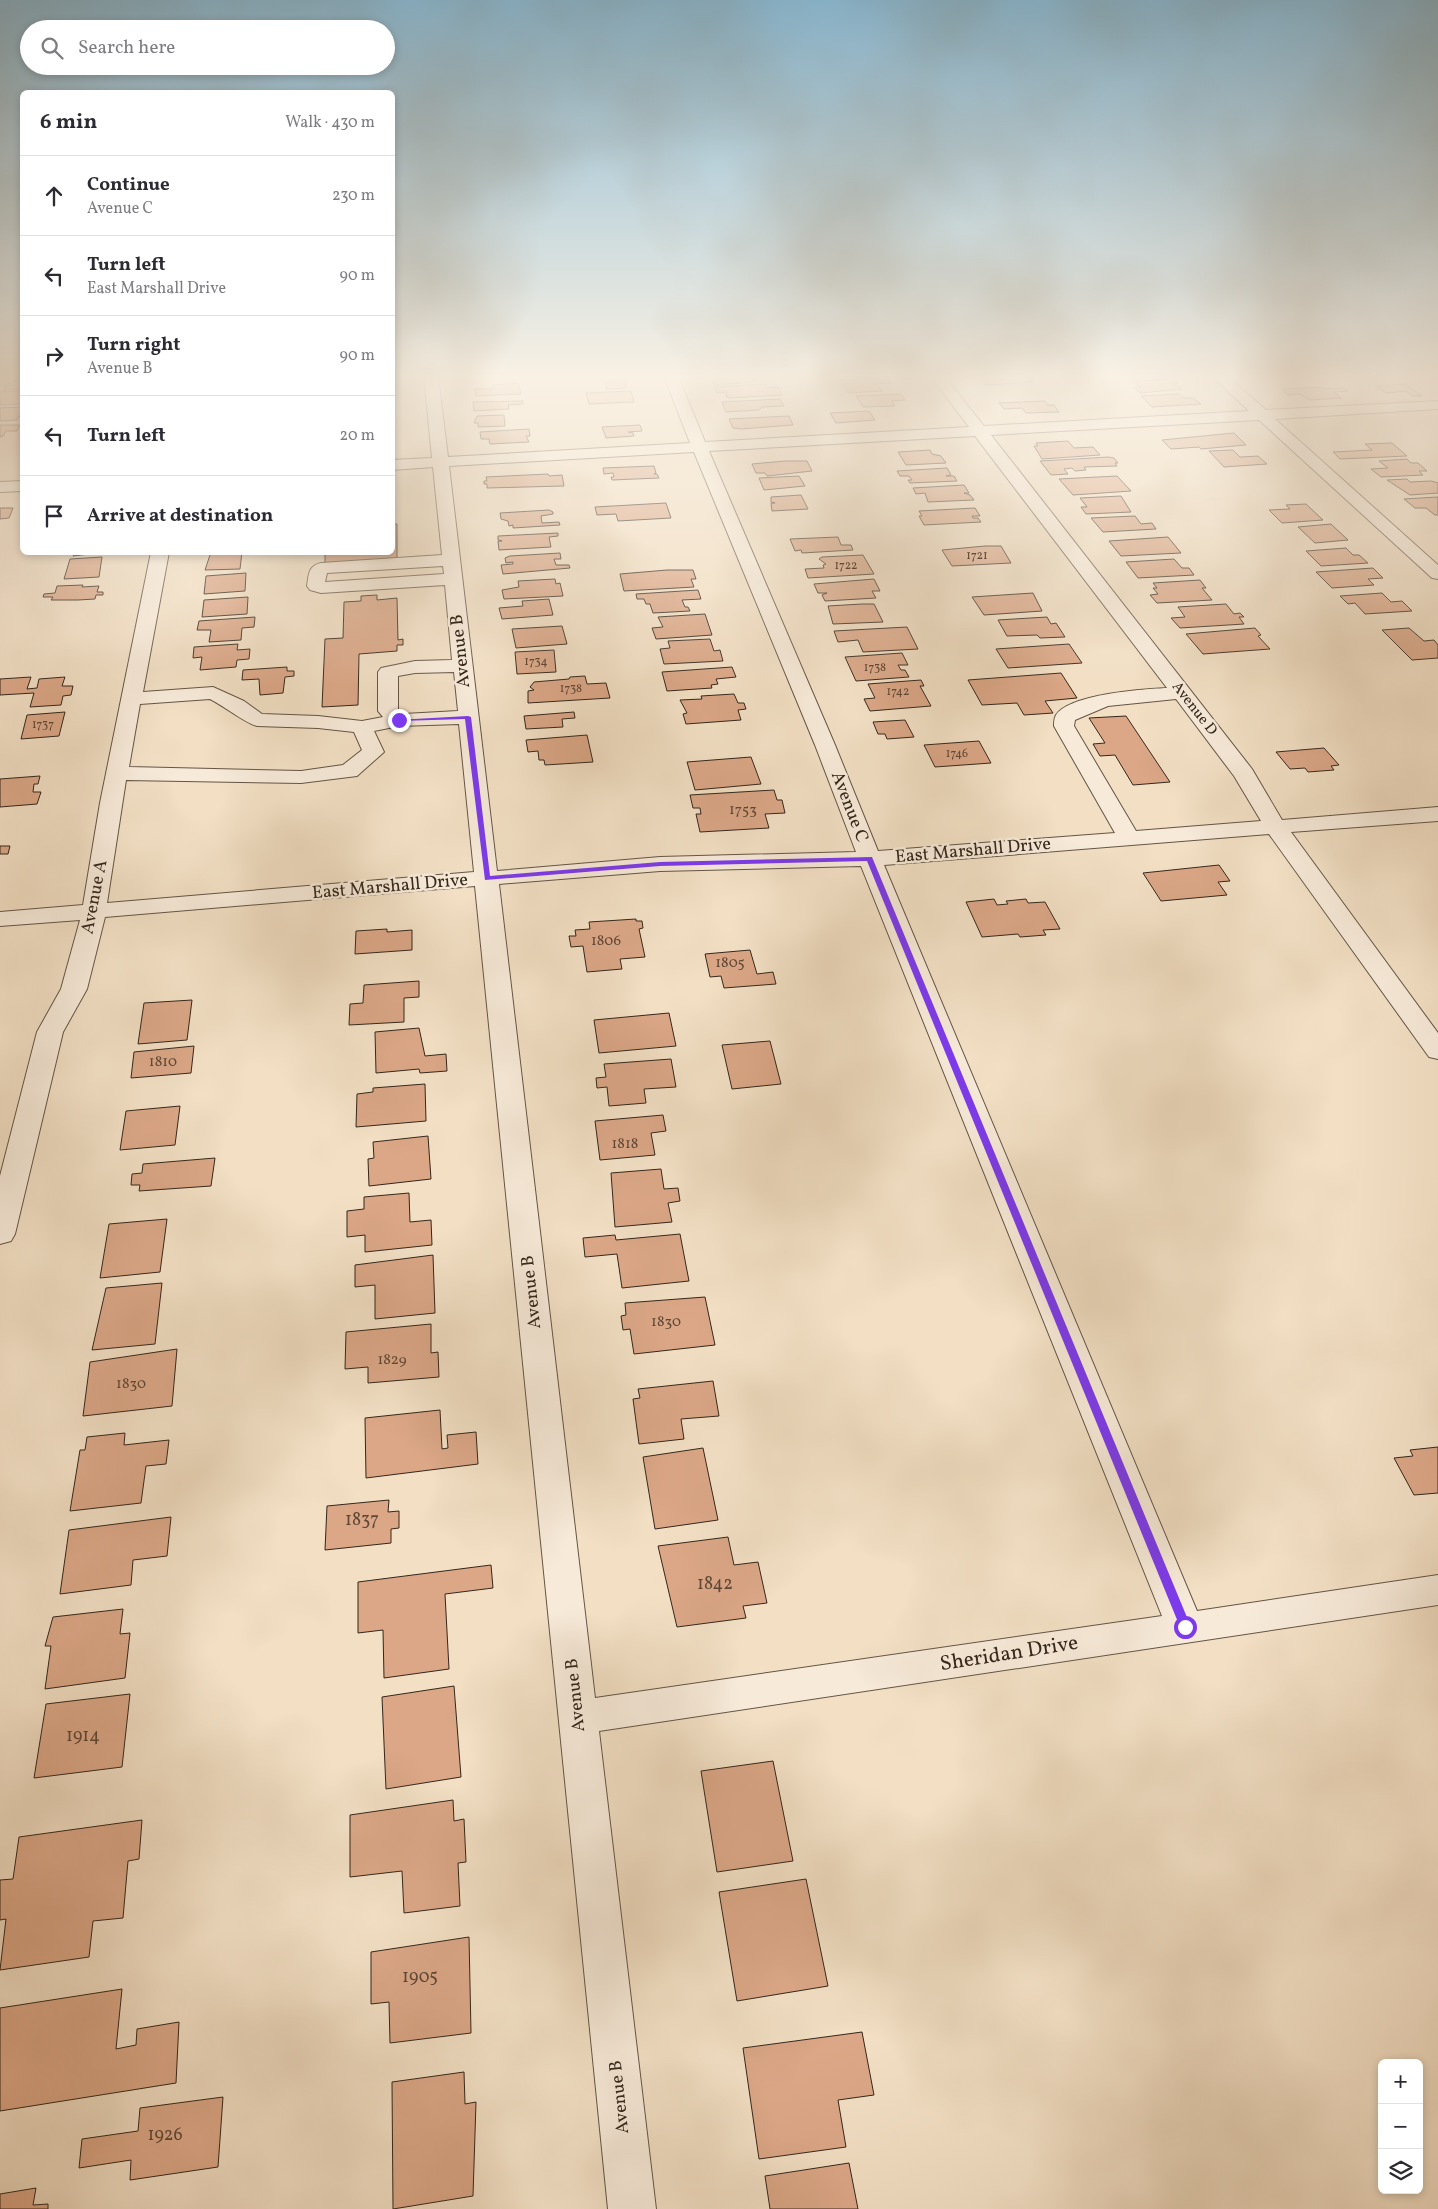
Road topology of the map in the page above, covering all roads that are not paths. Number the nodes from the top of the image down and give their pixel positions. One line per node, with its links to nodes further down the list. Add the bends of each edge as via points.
1 (443, 479): 8 (street, Avenue B)
2 (712, 479): 20 (street, Avenue C, via 826,745)
3 (1016, 479): 11 (street, Avenue D)
4 (1333, 479): 9 (street)
5 (20, 486): 6 (street)
6 (0, 487)
7 (159, 555): 12 (street, Avenue A)
8 (452, 570): 8 (street, via 321,568 316,586 321,588); 10 (street, Avenue B)
9 (1438, 574)
10 (462, 666): 13 (street, Avenue B); 14 (street, via 415,667 388,672 388,711)
11 (1181, 693): 18 (street, Avenue D, via 1244,774); 19 (street, via 1107,700 1080,707 1065,717 1064,726)
12 (132, 699): 15 (street, via 213,693 257,720); 16 (street, Avenue A)
13 (468, 717): 14 (street); 21 (street, Avenue B)
14 (399, 720): 15 (street)
15 (362, 727): 16 (street, via 373,752 349,771 300,777)
16 (117, 773): 22 (street, Avenue A)
17 (1438, 814): 18 (street, East Marshall Drive)
18 (1276, 828): 19 (street, East Marshall Drive); 24 (street, Avenue D)
19 (1129, 838): 20 (street, East Marshall Drive)
20 (870, 859): 21 (street, East Marshall Drive, via 660,864); 27 (street, Avenue C)
21 (487, 878): 22 (street, East Marshall Drive); 28 (street, Avenue B)
22 (94, 912): 23 (street, East Marshall Drive); 25 (street, Avenue A, via 74,989 50,1032)
23 (0, 919)
24 (1438, 1051)
25 (0, 1234)
26 (1438, 1590): 27 (street, Sheridan Drive)
27 (1185, 1627): 28 (street, Sheridan Drive)
28 (579, 1717): 29 (street, Avenue B)
29 (632, 2209)

